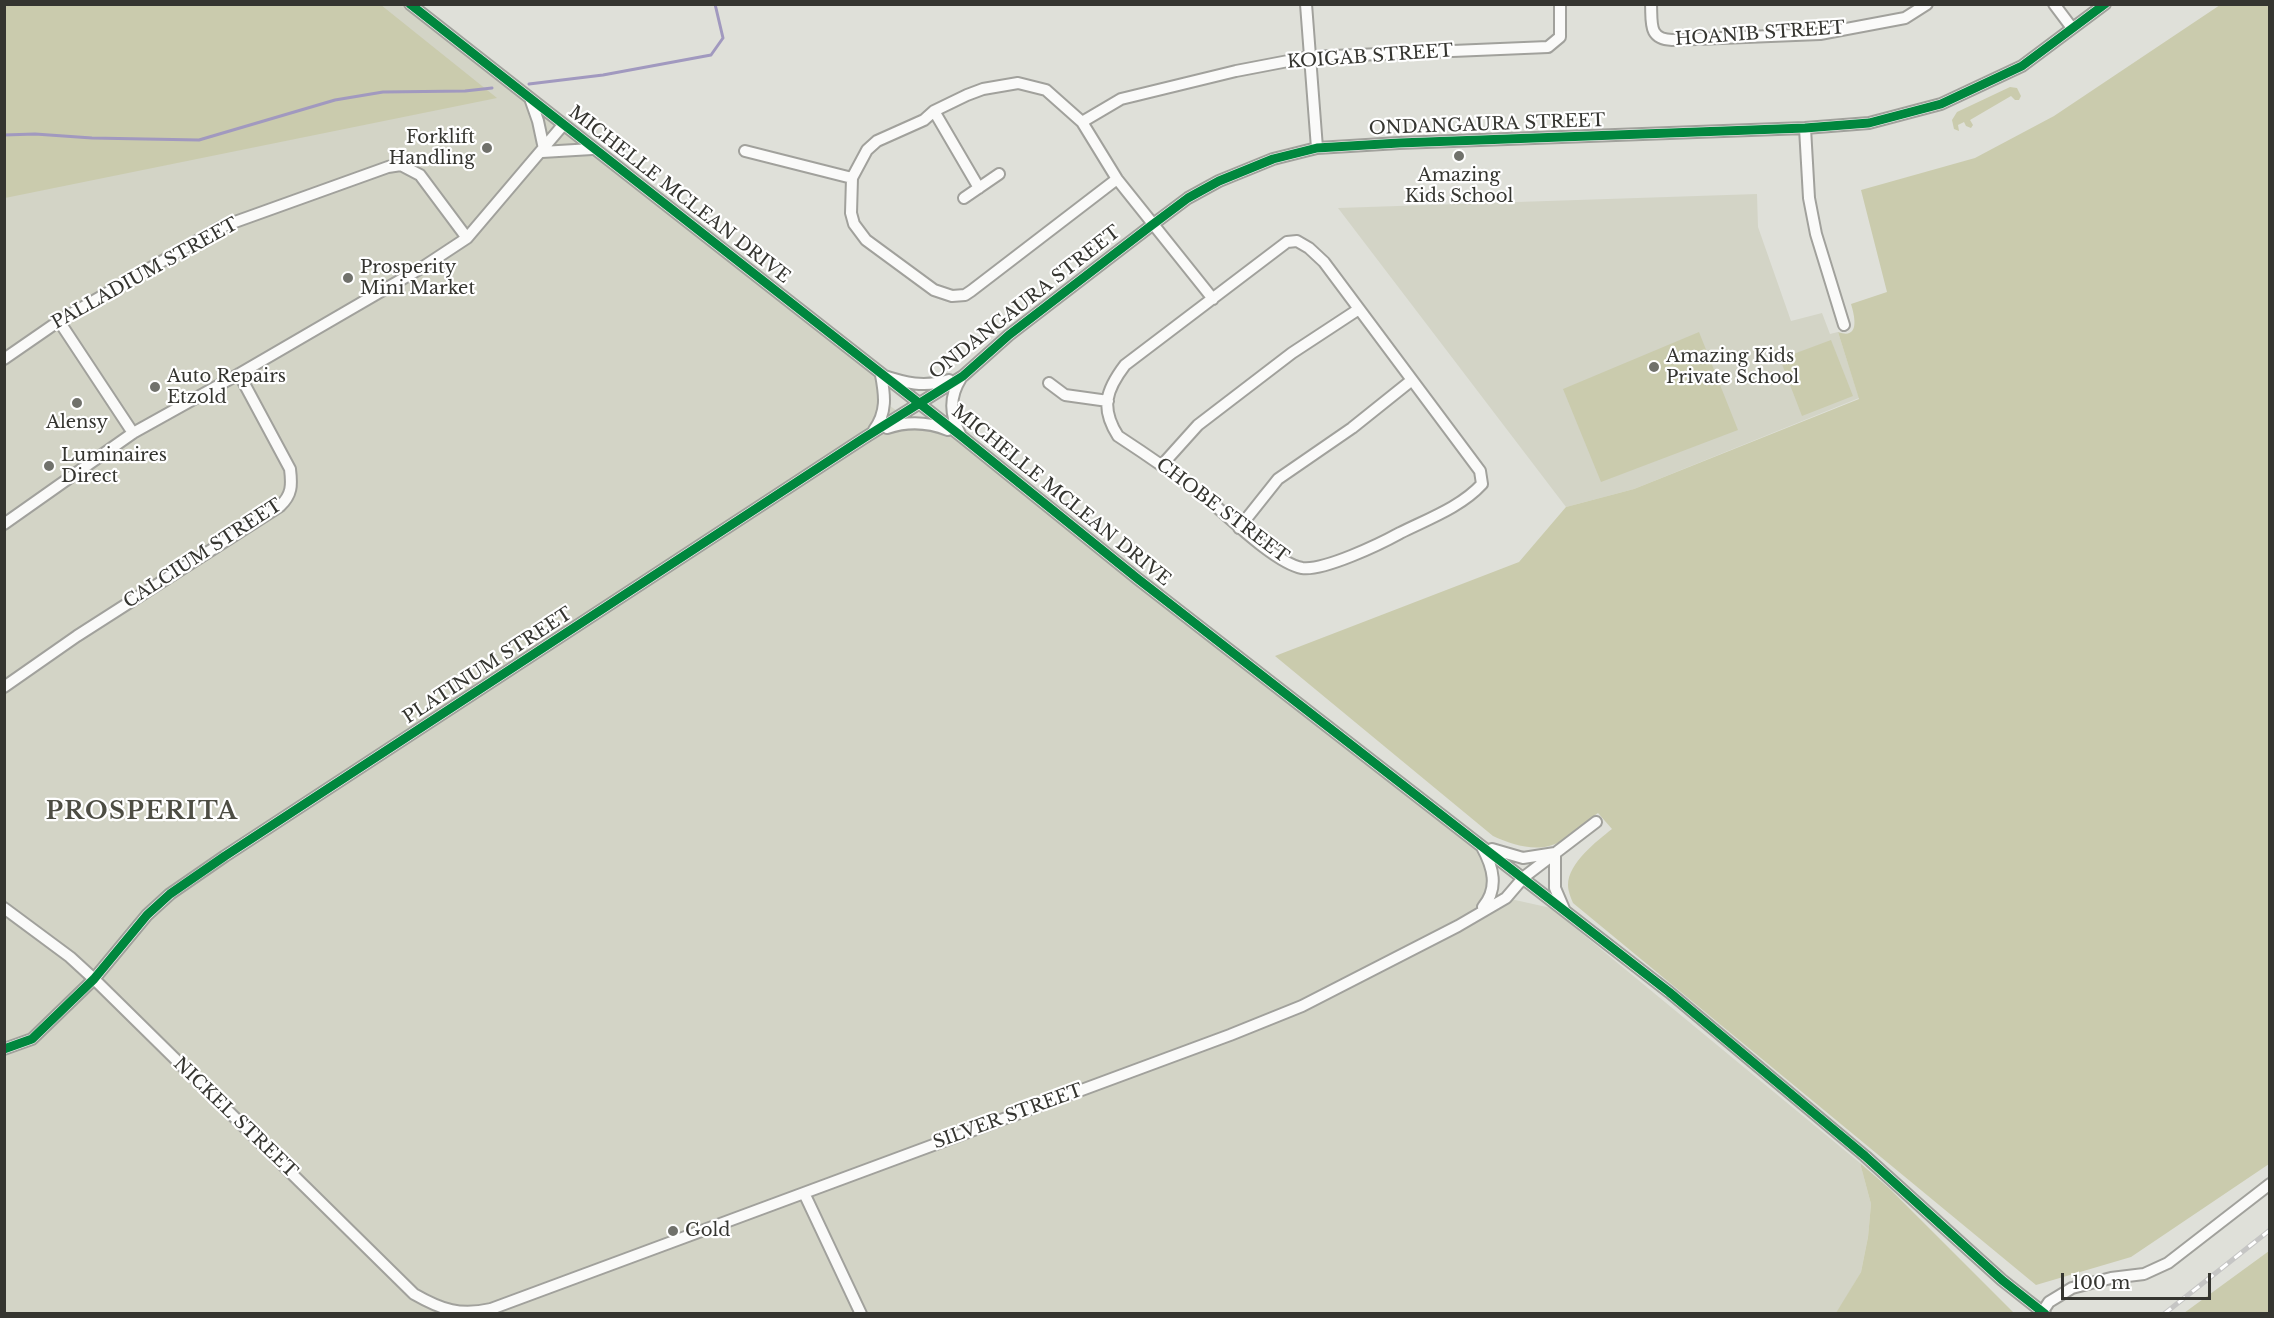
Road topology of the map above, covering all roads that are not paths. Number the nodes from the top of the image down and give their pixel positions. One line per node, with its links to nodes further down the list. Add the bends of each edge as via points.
1 (410, 4): 11 (street, MICHELLE MCLEAN DRIVE)
2 (1306, 4): 10 (street)
3 (1560, 4): 10 (street, KOIGAB STREET, via 1560,37 1548,47)
4 (1651, 4): 8 (street, HOANIB STREET, via 1653,29 1663,40 1820,34 1905,18)
5 (1927, 4): 8 (street, HOANIB STREET)
6 (2054, 4): 9 (street)
7 (2105, 4): 9 (street, ONDANGAURA STREET)
8 (1912, 8)
9 (2072, 28): 15 (street, ONDANGAURA STREET, via 2022,66 1941,104 1869,123)
10 (1309, 57): 13 (street, KOIGAB STREET, via 1122,99); 16 (street)
11 (530, 99): 14 (street, MICHELLE MCLEAN DRIVE); 18 (street)
12 (934, 111): 13 (street, via 983,89 1018,83 1046,90); 21 (street, via 924,120 877,141 867,150); 23 (street)
13 (1082, 122): 22 (street)
14 (563, 125): 17 (street, MICHELLE MCLEAN DRIVE); 18 (street)
15 (1805, 128): 16 (street, ONDANGAURA STREET); 30 (street, via 1812,216)
16 (1317, 148): 25 (street, ONDANGAURA STREET, via 1273,159 1219,181)
17 (592, 149): 18 (street); 33 (street, MICHELLE MCLEAN DRIVE)
18 (543, 151): 26 (street)
19 (745, 151): 21 (street)
20 (999, 174): 23 (street)
21 (852, 178): 22 (street, via 851,213 858,231 934,290 952,296 971,291)
22 (1117, 179): 25 (street)
23 (979, 188): 24 (street)
24 (964, 198)
25 (1152, 225): 27 (street); 34 (street, ONDANGAURA STREET)
26 (467, 238): 29 (street, PALLADIUM STREET, via 420,175 401,165 388,167 222,227); 32 (street)
27 (1213, 299): 28 (street, CHOBE STREET, via 1287,242 1297,241 1324,262); 37 (street, CHOBE STREET, via 1125,365 1108,391)
28 (1359, 309): 35 (street, CHOBE STREET); 42 (street, via 1292,353 1198,425)
29 (58, 321): 31 (street, PALLADIUM STREET); 40 (street)
30 (1844, 325)
31 (4, 359)
32 (239, 374): 40 (street); 45 (street, CALCIUM STREET, via 291,469 288,498)
33 (881, 375): 34 (street, via 923,385); 38 (street, MICHELLE MCLEAN DRIVE); 39 (street, via 884,409)
34 (963, 375): 38 (street, ONDANGAURA STREET); 41 (street, via 955,388 951,410)
35 (1412, 380): 44 (street, via 1352,428 1278,478); 44 (street, CHOBE STREET, via 1480,471 1482,484 1475,491 1392,538 1318,567 1288,564)
36 (1049, 383): 37 (street, via 1065,395)
37 (1108, 401): 42 (street, CHOBE STREET, via 1118,436)
38 (920, 404): 39 (street, PLATINUM STREET); 41 (street, MICHELLE MCLEAN DRIVE)
39 (873, 432): 41 (street, via 910,422); 53 (street, PLATINUM STREET, via 170,894 147,915)
40 (133, 433): 43 (street)
41 (961, 436): 47 (street, MICHELLE MCLEAN DRIVE, via 1138,579)
42 (1162, 465): 44 (street, CHOBE STREET)
43 (4, 524)
44 (1239, 528)
45 (4, 687)
46 (1596, 822): 48 (street, SILVER STREET)
47 (1481, 844): 48 (street, via 1523,858); 49 (street, MICHELLE MCLEAN DRIVE); 52 (street, via 1491,863 1493,888 1490,899)
48 (1555, 853): 49 (street, SILVER STREET); 51 (street, via 1555,888)
49 (1524, 877): 51 (street, MICHELLE MCLEAN DRIVE); 52 (street, SILVER STREET, via 1506,898)
50 (4, 908): 53 (street, NICKEL STREET)
51 (1565, 912): 58 (street, MICHELLE MCLEAN DRIVE, via 1670,992 1865,1156)
52 (1477, 913): 56 (street, SILVER STREET, via 1302,1006)
53 (94, 979): 54 (street, PLATINUM STREET, via 32,1039); 57 (street, NICKEL STREET, via 414,1294 441,1307)
54 (4, 1049)
55 (2270, 1184): 58 (street, via 2168,1263 2144,1274 2072,1288 2049,1302)
56 (804, 1193): 57 (street, SILVER STREET, via 491,1309); 59 (street)
57 (471, 1313)
58 (2042, 1313)
59 (861, 1314)

